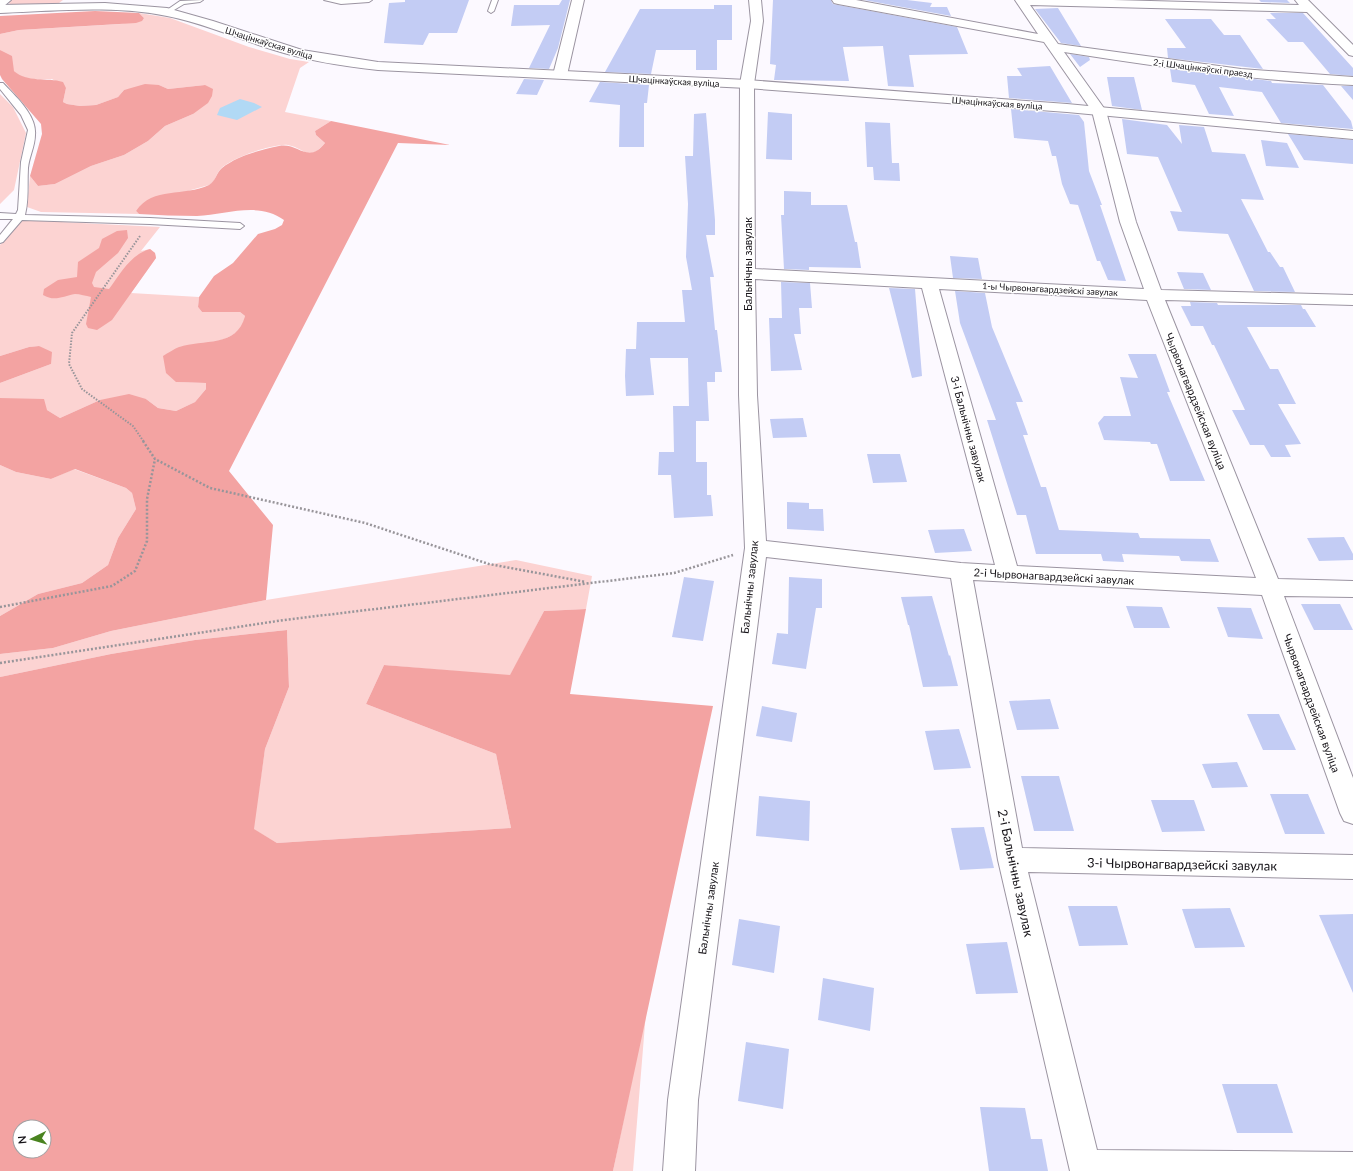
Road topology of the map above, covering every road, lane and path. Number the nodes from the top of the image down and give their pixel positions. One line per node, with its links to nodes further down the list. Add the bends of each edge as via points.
1 (5, 0): 11 (street)
2 (200, 0): 15 (lane, via 182,2)
3 (328, 0): 4 (lane)
4 (369, 0)
5 (495, 0): 14 (lane)
6 (578, 0): 18 (street)
7 (755, 0): 20 (street, Бальнічны завулак, via 757,21)
8 (838, 0): 16 (street, 2-і Шчацінкаўскі праезд)
9 (1301, 0): 13 (street)
10 (1021, 1): 13 (street); 16 (street, Чырвонагвардзейская вуліца)
11 (0, 3)
12 (0, 9): 15 (street, Шчацінкаўская вуліца, via 140,8)
13 (1310, 9): 17 (street)
14 (491, 11)
15 (167, 12): 18 (street, Шчацінкаўская вуліца, via 284,49 340,62)
16 (1051, 43): 19 (street, 2-і Шчацінкаўскі праезд, via 1145,61 1262,76); 22 (street, Чырвонагвардзейская вуліца)
17 (1353, 52)
18 (560, 75): 20 (street, Шчацінкаўская вуліца)
19 (1353, 81)
20 (747, 84): 22 (street, Шчацінкаўская вуліца); 29 (street, Бальнічны завулак)
21 (0, 85): 25 (lane, via 21,110 31,127)
22 (1099, 111): 23 (street, Шчацінкаўская вуліца); 31 (street, Чырвонагвардзейская вуліца, via 1128,222)
23 (1353, 135)
24 (0, 216): 25 (lane)
25 (20, 217): 26 (lane); 28 (lane)
26 (150, 221): 27 (lane); 33 (path, via 72,333 69,364 82,389 133,426)
27 (240, 226)
28 (0, 240)
29 (747, 274): 30 (street, 1-ы Чырвонагвардзейскі завулак); 34 (street, Бальнічны завулак, via 748,395)
30 (929, 283): 31 (street, 1-ы Чырвонагвардзейскі завулак); 36 (street, 3-і Бальнічны завулак)
31 (1154, 295): 32 (street, 1-ы Чырвонагвардзейскі завулак); 38 (street, Чырвонагвардзейская вуліца)
32 (1353, 300)
33 (155, 459): 37 (path, via 210,488 365,524 489,564); 40 (path, via 147,499 147,541 135,571 112,586)
34 (756, 548): 35 (street, 2-і Чырвонагвардзейскі завулак); 37 (path, via 674,573); 47 (street, Бальнічны завулак, via 683,1100)
35 (961, 571): 36 (street, 2-і Чырвонагвардзейскі завулак); 43 (street, 2-і Бальнічны завулак)
36 (1008, 574): 38 (street, 2-і Чырвонагвардзейскі завулак)
37 (590, 583): 41 (path, via 284,620)
38 (1270, 587): 39 (street, 2-і Чырвонагвардзейскі завулак); 42 (street, Чырвонагвардзейская вуліца)
39 (1353, 589)
40 (0, 607)
41 (0, 663)
42 (1353, 814)
43 (1011, 860): 44 (street, 3-і Чырвонагвардзейскі завулак); 45 (street, 2-і Бальнічны завулак)
44 (1353, 868)
45 (1085, 1168): 46 (street)
46 (1353, 1168)
47 (679, 1171)

